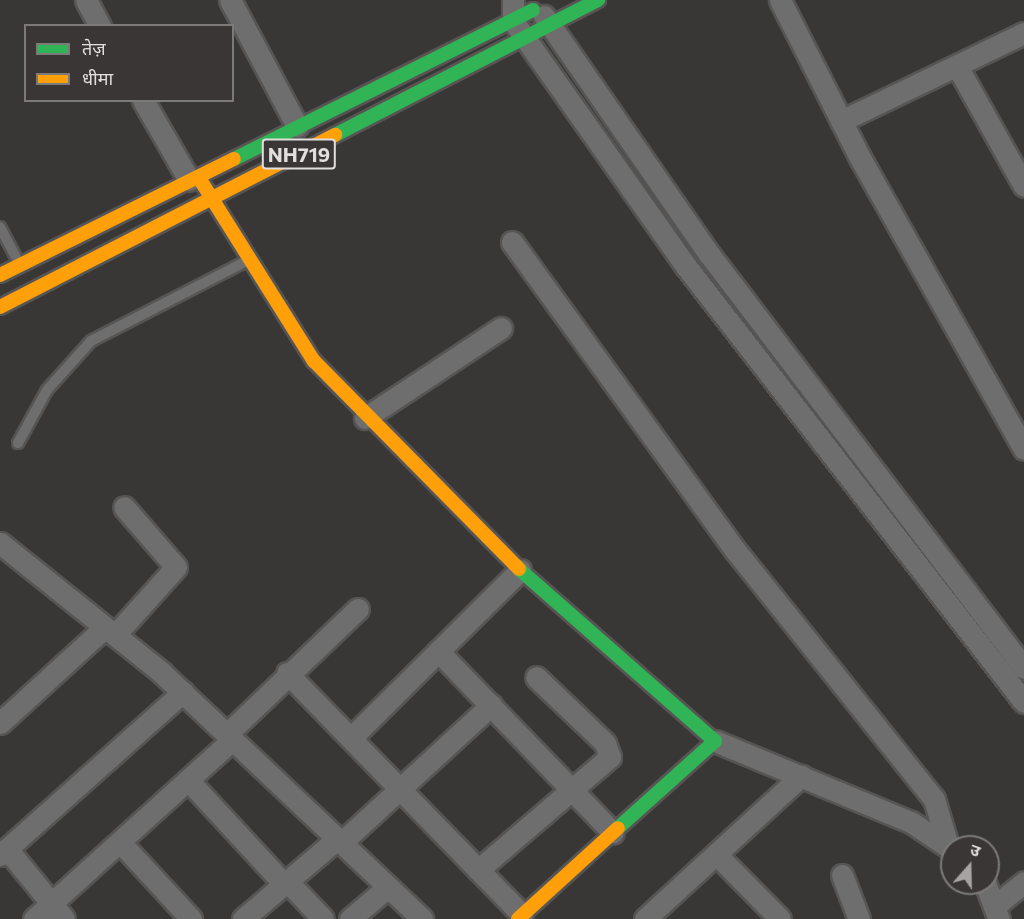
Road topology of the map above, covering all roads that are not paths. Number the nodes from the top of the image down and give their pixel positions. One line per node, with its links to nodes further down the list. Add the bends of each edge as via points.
1 (86, 0): 7 (street)
2 (230, 0): 14 (street)
3 (598, 0): 8 (main road, NH719)
4 (780, 0): 13 (street)
5 (540, 2): 6 (main road, NH719); 8 (street)
6 (513, 10): 10 (street); 14 (main road, NH719)
7 (99, 24)
8 (551, 25): 10 (main road, NH719); 35 (street, via 710,254)
9 (1024, 33): 11 (street)
10 (526, 40): 17 (main road, NH719); 39 (street, via 685,265)
11 (957, 66): 13 (street); 16 (street)
12 (144, 102): 15 (street)
13 (841, 121): 28 (street)
14 (297, 126): 15 (main road, NH719)
15 (193, 177): 17 (main road); 21 (main road, NH719)
16 (1024, 186)
17 (211, 198): 20 (main road); 23 (main road, NH719)
18 (0, 227): 21 (lane)
19 (512, 242): 50 (street, via 735,550 934,799)
20 (247, 261): 26 (main road, via 314,361); 27 (lane, via 91,341 47,390)
21 (20, 265): 22 (main road, NH719); 23 (lane)
22 (0, 275)
23 (33, 290): 24 (main road, NH719)
24 (0, 307)
25 (501, 328): 26 (street)
26 (365, 418): 31 (main road)
27 (18, 442)
28 (1024, 448)
29 (124, 507): 33 (street, via 176,567)
30 (0, 543): 33 (street)
31 (520, 570): 34 (street); 44 (main road)
32 (358, 609): 36 (street)
33 (110, 631): 38 (street); 41 (street)
34 (438, 651): 40 (street); 43 (street)
35 (1024, 668)
36 (287, 672): 42 (street); 43 (street)
37 (536, 677): 48 (street, via 610,750 608,763)
38 (183, 692): 42 (street); 54 (street)
39 (1024, 702)
40 (491, 705): 47 (street); 48 (street)
41 (0, 723)
42 (230, 737): 46 (street); 51 (street)
43 (352, 737): 47 (street)
44 (715, 741): 45 (street); 49 (main road)
45 (801, 776): 52 (street, via 911,822); 55 (street)
46 (188, 780): 53 (street); 58 (street)
47 (400, 788): 51 (street); 56 (street)
48 (573, 792): 49 (street); 56 (street)
49 (613, 833): 64 (main road)
50 (946, 835)
51 (339, 841): 58 (street); 60 (street)
52 (940, 841)
53 (120, 842): 62 (street); 67 (street)
54 (3, 852): 62 (street)
55 (716, 854): 65 (street); 72 (street)
56 (478, 870): 64 (street)
57 (842, 874): 73 (street)
58 (286, 882): 68 (street); 69 (street)
59 (1024, 882): 63 (street)
60 (387, 887): 70 (street); 71 (street)
61 (990, 895): 63 (street)
62 (57, 912): 66 (street)
63 (998, 912)
64 (526, 916)
65 (650, 917)
66 (34, 919)
67 (191, 919)
68 (243, 919)
69 (323, 919)
70 (350, 919)
71 (422, 919)
72 (780, 919)
73 (860, 919)

